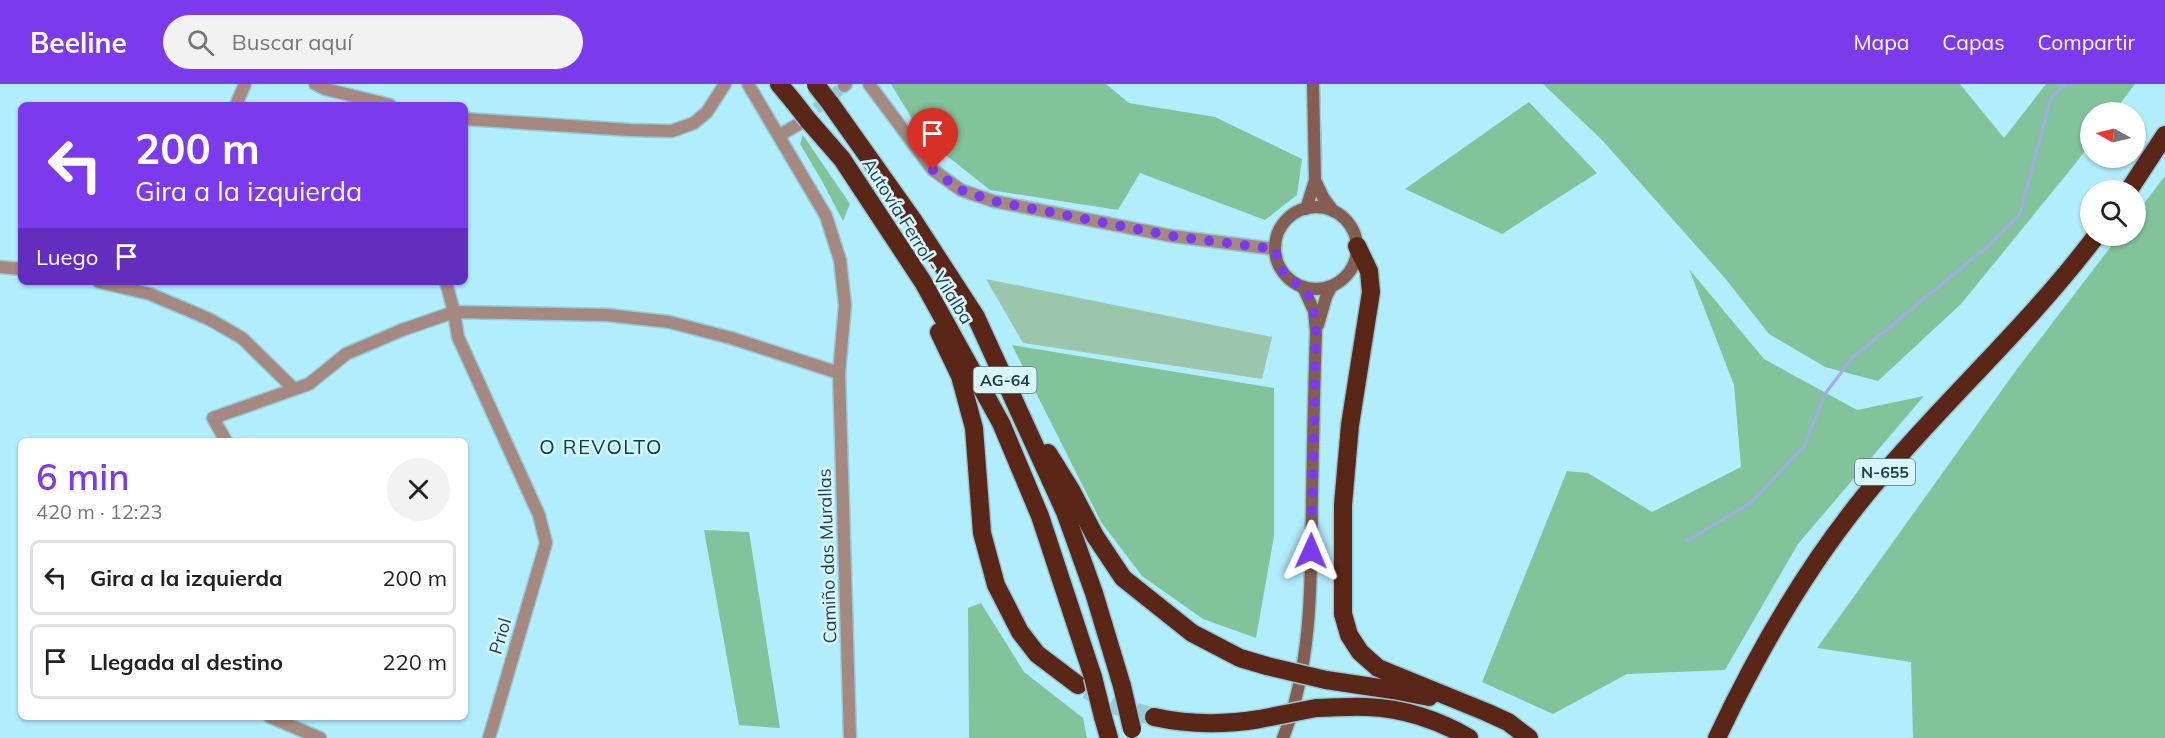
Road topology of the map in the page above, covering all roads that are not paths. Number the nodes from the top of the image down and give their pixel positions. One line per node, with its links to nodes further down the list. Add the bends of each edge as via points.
1 (245, 84): 9 (street)
2 (315, 84): 10 (street)
3 (725, 84): 11 (street, via 707,112 694,123 672,131)
4 (748, 84): 13 (street, Camiño das Murallas)
5 (779, 84): 12 (highway, Autovía Ferrol - Vilalba / AG-64, bridge, via 794,102)
6 (815, 84): 33 (highway, Autovía Ferrol - Vilalba / AG-64, bridge, via 913,220 976,317)
7 (869, 84): 21 (street, via 933,170 961,190 993,201 1161,234)
8 (1312, 84): 15 (street)
9 (237, 102)
10 (378, 102)
11 (468, 118)
12 (802, 122): 13 (street); 24 (highway, Autovía Ferrol - Vilalba / AG-64, via 842,159)
13 (780, 135): 32 (street, Camiño das Murallas, via 826,216 840,260 845,305)
14 (2165, 135): 16 (highway)
15 (1315, 180): 17 (street); 18 (street)
16 (2135, 180)
17 (1306, 208): 18 (street); 21 (street, via 1284,224)
18 (1333, 211): 19 (street, via 1353,230)
19 (1357, 246): 28 (street, via 1351,271); 37 (highway, via 1369,271 1371,292 1350,425 1343,505 1343,614 1349,635 1360,652 1378,668)
20 (2087, 246): 48 (highway, N-655, via 1886,471 1840,528 1771,632)
21 (1275, 249): 27 (street, via 1283,272)
22 (0, 267): 23 (street)
23 (18, 269)
24 (923, 282): 36 (highway, Autovía Ferrol - Vilalba / AG-64, via 1001,423 1040,516); 36 (highway, via 935,324 960,376 974,428 982,533 996,585 1020,632 1037,654)
25 (126, 285): 29 (street)
26 (447, 285): 30 (street)
27 (1303, 287): 28 (street); 31 (street, via 1314,311)
28 (1331, 287): 31 (street)
29 (153, 288): 34 (street, via 242,338)
30 (454, 312): 32 (street, via 607,315 669,322); 34 (street, via 346,354 309,384); 42 (street, Priol, via 458,337 539,515 546,543)
31 (1316, 332): 45 (street, via 1311,572 1304,658)
32 (839, 373): 43 (street, Camiño das Murallas)
33 (1005, 381): 37 (highway, bridge, via 1122,578 1192,633 1240,658 1267,666); 40 (highway, Autovía Ferrol - Vilalba / AG-64, bridge, via 1065,512 1094,593)
34 (294, 389): 35 (street, via 213,418)
35 (224, 438)
36 (1085, 681): 44 (highway, Autovía Ferrol - Vilalba / AG-64, bridge)
37 (1486, 712): 47 (highway)
38 (1154, 717): 46 (highway, bridge, via 1183,723 1233,724 1316,708 1368,707 1407,713)
39 (277, 720): 41 (street)
40 (1133, 734)
41 (320, 738)
42 (489, 738)
43 (850, 738)
44 (1108, 738)
45 (1283, 738)
46 (1469, 738)
47 (1529, 738)
48 (1716, 738)

